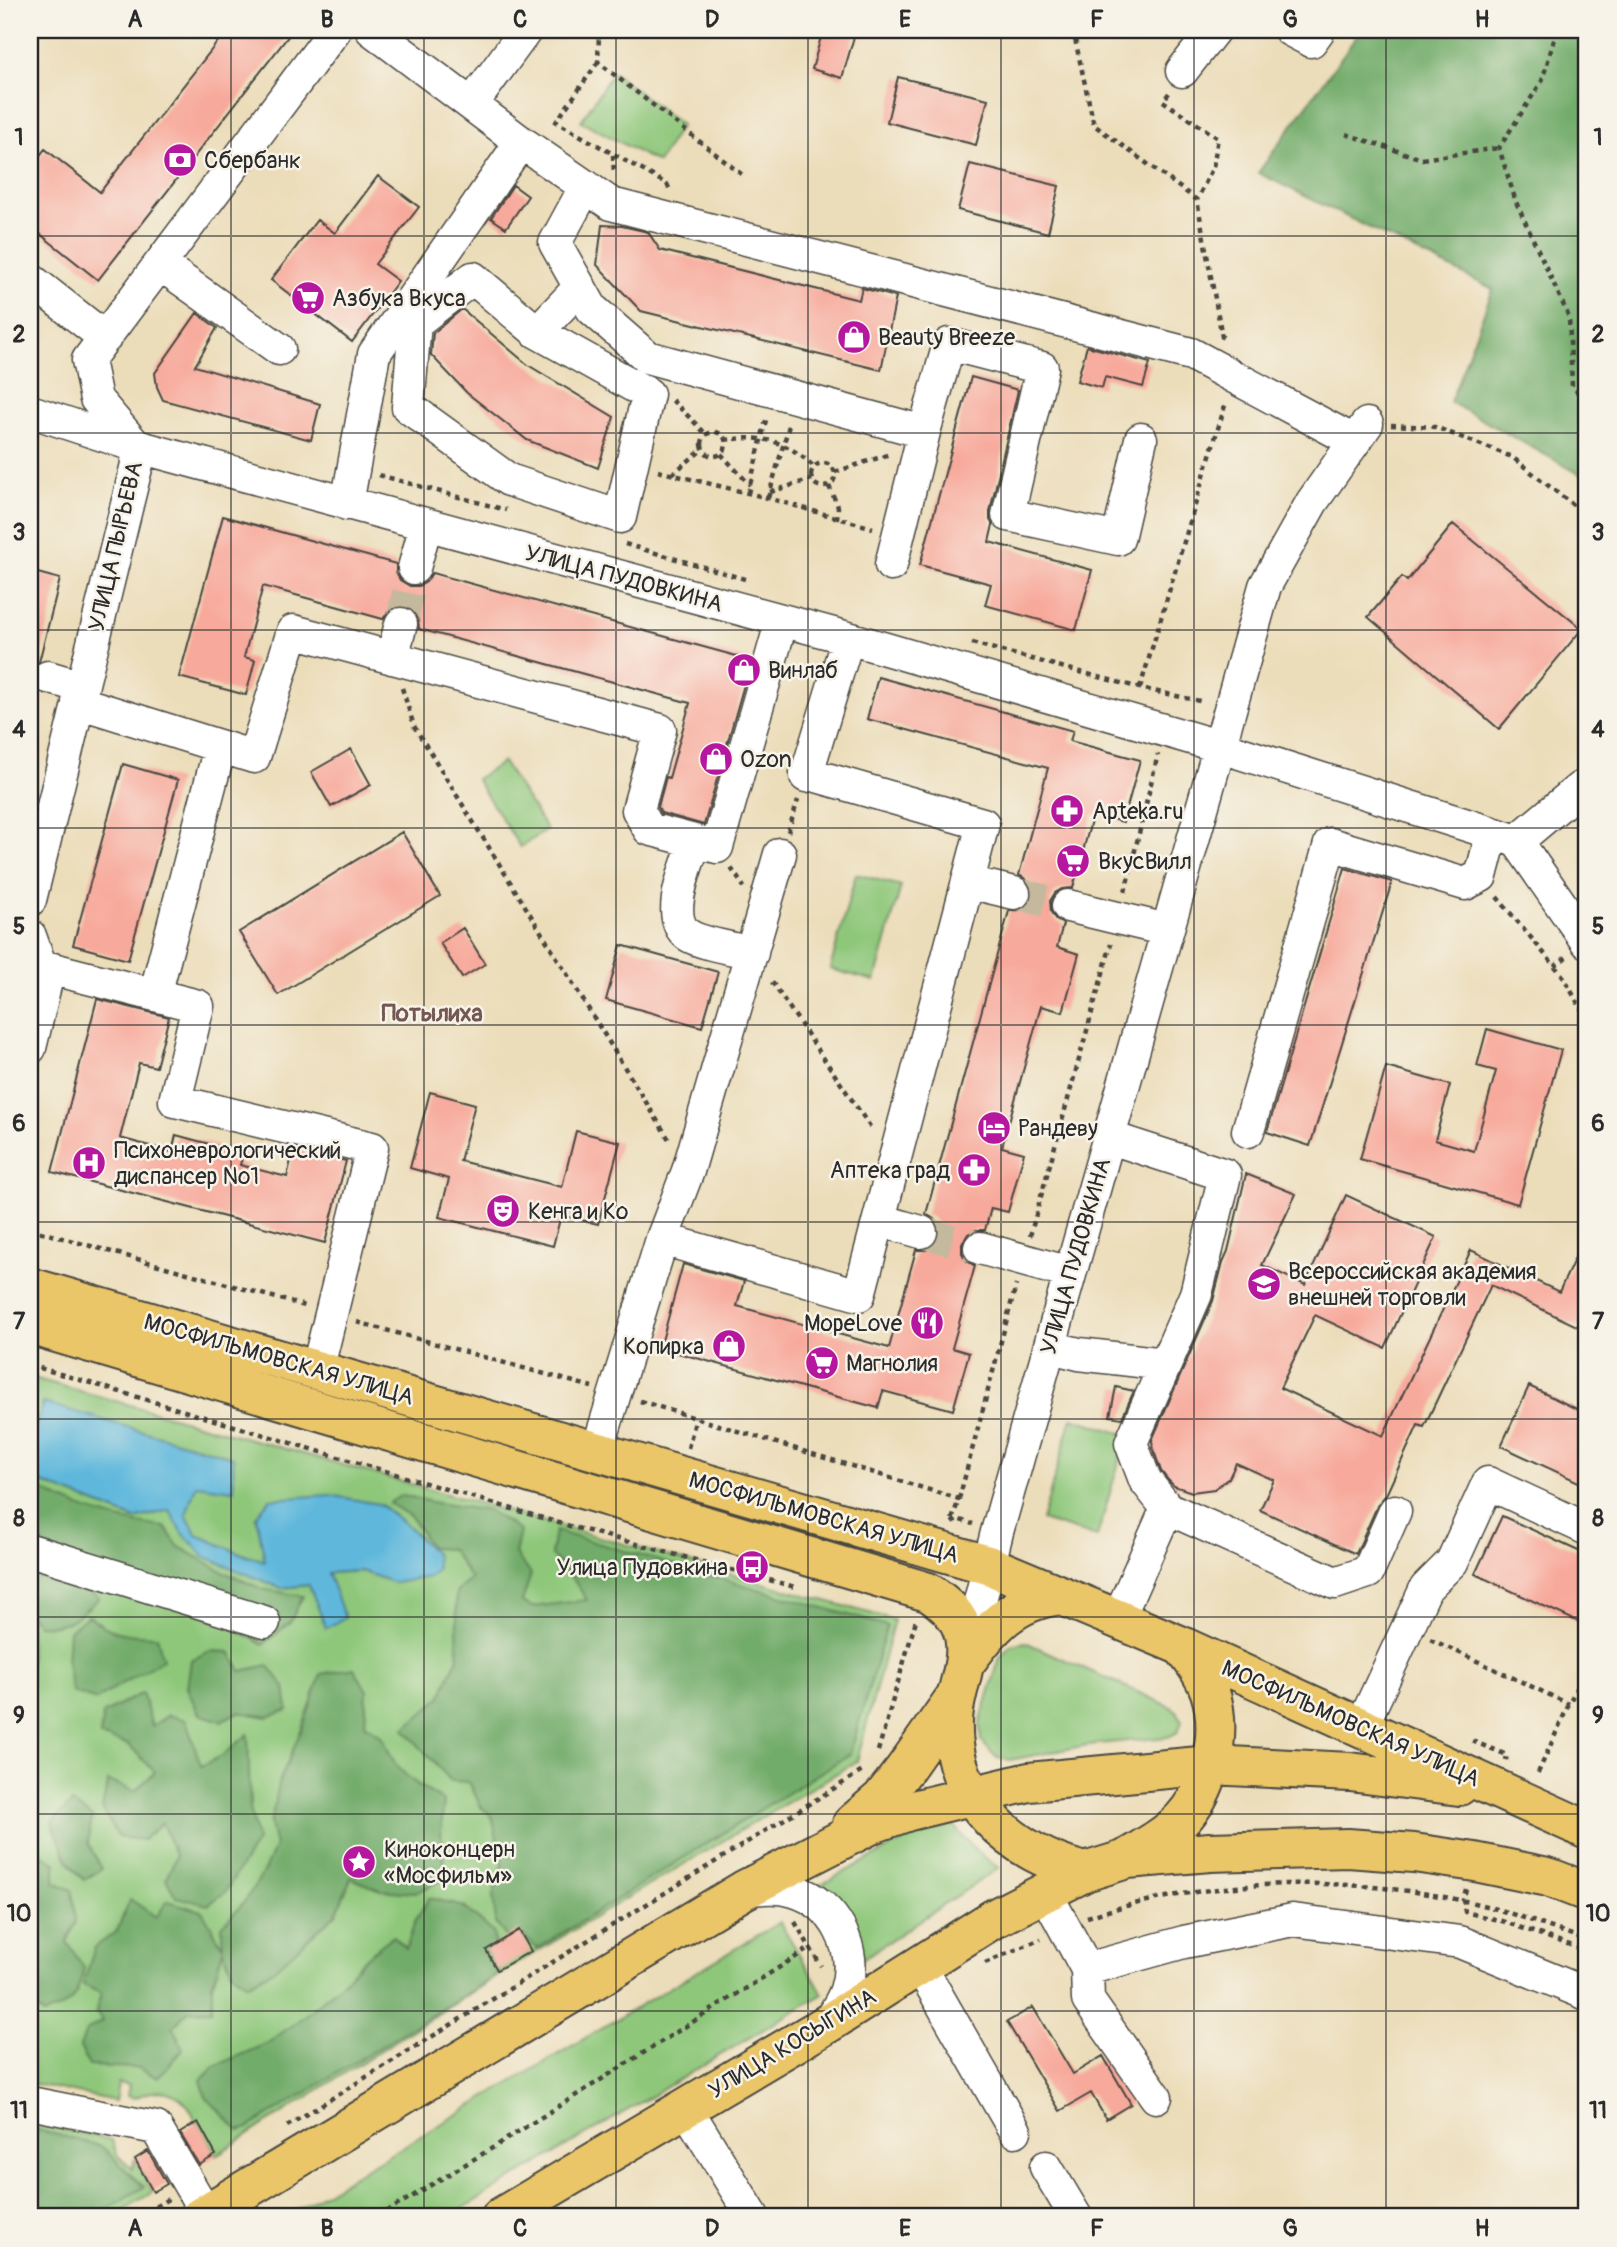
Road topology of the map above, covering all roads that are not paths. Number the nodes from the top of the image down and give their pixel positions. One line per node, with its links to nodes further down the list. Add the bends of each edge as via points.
1 (335, 30): 11 (street, УЛИЦА ПЫРЬЕВА)
2 (372, 30): 8 (street)
3 (526, 30): 8 (street)
4 (1214, 30): 7 (street)
5 (1290, 30): 6 (street, via 1311,41)
6 (1319, 30)
7 (1182, 71)
8 (472, 104): 9 (street)
9 (521, 142): 10 (street); 21 (street, via 374,354)
10 (586, 186): 13 (street, via 555,243); 31 (street, via 611,204 1191,354 1361,432 1312,502 1265,586)
11 (160, 264): 15 (street, УЛИЦА ПЫРЬЕВА); 16 (street)
12 (30, 279): 15 (street)
13 (580, 287): 14 (street); 18 (street, via 593,309 647,356)
14 (537, 332): 14 (street, via 473,278 415,323 408,407 509,480 620,517 648,394)
15 (105, 338): 20 (street, УЛИЦА ПЫРЬЕВА, via 88,360 96,399)
16 (279, 349)
17 (30, 411): 20 (street, УЛИЦА ПУДОВКИНА)
18 (924, 432): 19 (street, via 950,344 1042,368 1009,514 1118,539); 23 (street)
19 (1141, 439)
20 (136, 446): 21 (street, УЛИЦА ПУДОВКИНА); 30 (street, УЛИЦА ПЫРЬЕВА, via 136,464)
21 (347, 504): 22 (street, УЛИЦА ПУДОВКИНА)
22 (426, 525): 24 (street); 25 (street, УЛИЦА ПУДОВКИНА)
23 (895, 550)
24 (414, 568)
25 (782, 620): 27 (street, УЛИЦА ПУДОВКИНА); 35 (street)
26 (401, 624): 28 (street)
27 (848, 638): 31 (street, УЛИЦА ПУДОВКИНА); 37 (street, via 806,775 983,824)
28 (392, 657): 32 (street, via 293,631 254,757); 35 (street, via 660,730 638,810 649,829)
29 (48, 677): 30 (street)
30 (80, 694): 32 (street); 39 (street, УЛИЦА ПЫРЬЕВА)
31 (1218, 746): 34 (street, УЛИЦА ПУДОВКИНА); 41 (street, УЛИЦА ПУДОВКИНА)
32 (220, 747): 46 (street)
33 (1587, 786): 34 (street)
34 (1504, 837): 43 (street); 48 (street, via 1480,876 1465,884 1330,844)
35 (706, 844): 44 (street, via 676,906 680,928 690,937)
36 (780, 854): 44 (street)
37 (968, 882): 38 (street); 50 (street)
38 (1014, 893)
39 (30, 900)
40 (1068, 906): 41 (street)
41 (1167, 930): 49 (street, УЛИЦА ПУДОВКИНА)
42 (30, 936): 45 (street)
43 (1587, 942)
44 (751, 953): 52 (street, via 688,1171)
45 (41, 966): 46 (street); 47 (street, via 46,981)
46 (155, 995): 59 (street, via 198,1006 175,1101 372,1148)
47 (30, 1048)
48 (1248, 1130)
49 (1108, 1138): 54 (street, УЛИЦА ПУДОВКИНА); 58 (street, via 1225,1175 1196,1294)
50 (879, 1220): 51 (street); 52 (street, via 859,1295)
51 (921, 1232)
52 (662, 1239): 60 (street)
53 (980, 1248): 54 (street)
54 (1070, 1273): 57 (street, УЛИЦА ПУДОВКИНА)
55 (30, 1287): 59 (main road, МОСФИЛЬМОВСКАЯ УЛИЦА)
56 (30, 1325): 70 (main road, МОСФИЛЬМОВСКАЯ УЛИЦА, via 928,1592 944,1602 964,1634)
57 (1050, 1347): 58 (street); 65 (street, УЛИЦА ПУДОВКИНА)
58 (1165, 1364): 61 (street, via 1131,1443 1145,1480)
59 (317, 1371): 60 (main road, МОСФИЛЬМОВСКАЯ УЛИЦА)
60 (597, 1452): 65 (main road, МОСФИЛЬМОВСКАЯ УЛИЦА)
61 (1167, 1508): 62 (street, via 1335,1583 1367,1572); 67 (street)
62 (1395, 1511)
63 (1587, 1529): 71 (street, via 1489,1483 1452,1562 1426,1588)
64 (30, 1550): 68 (street)
65 (989, 1565): 66 (main road, МОСФИЛЬМОВСКАЯ УЛИЦА); 70 (street, УЛИЦА ПУДОВКИНА)
66 (1061, 1595): 67 (main road, МОСФИЛЬМОВСКАЯ УЛИЦА); 70 (main road, via 1041,1597 1014,1609 979,1644)
67 (1118, 1619): 69 (main road, МОСФИЛЬМОВСКАЯ УЛИЦА)
68 (264, 1622)
69 (1182, 1646): 71 (main road, МОСФИЛЬМОВСКАЯ УЛИЦА); 72 (main road, УЛИЦА КОСЫГИНА, via 1199,1669 1213,1703)
70 (961, 1679): 74 (main road, via 953,1719 954,1752); 76 (main road, via 882,1798)
71 (1361, 1728): 73 (main road, МОСФИЛЬМОВСКАЯ УЛИЦА)
72 (1210, 1765): 73 (main road); 74 (main road, via 1029,1782); 77 (main road, УЛИЦА КОСЫГИНА, via 1181,1820)
73 (1523, 1784): 75 (main road, МОСФИЛЬМОВСКАЯ УЛИЦА)
74 (971, 1795): 76 (main road, via 909,1811); 78 (main road, via 1019,1845 1062,1867)
75 (1586, 1827): 80 (main road, via 1571,1864 1577,1881)
76 (831, 1843): 79 (main road)
77 (1127, 1858): 78 (main road, УЛИЦА КОСЫГИНА); 80 (main road, УЛИЦА КОСЫГИНА, via 1348,1848 1495,1866)
78 (1085, 1872): 81 (main road, УЛИЦА КОСЫГИНА)
79 (744, 1890): 85 (street, via 796,1891 820,1904 838,1925 848,1950 849,1977); 91 (main road)
80 (1587, 1891)
81 (1045, 1892): 82 (main road, УЛИЦА КОСЫГИНА); 83 (street)
82 (919, 1964): 85 (main road, УЛИЦА КОСЫГИНА); 89 (street)
83 (1087, 1969): 84 (street, via 1184,1942 1293,1920 1460,1942); 86 (street, via 1088,2000)
84 (1587, 1994)
85 (827, 2024): 88 (main road, УЛИЦА КОСЫГИНА)
86 (1156, 2097)
87 (30, 2103): 91 (street, via 156,2128)
88 (686, 2108): 92 (main road, УЛИЦА КОСЫГИНА); 93 (street)
89 (1015, 2131)
90 (1046, 2167): 94 (street)
91 (199, 2205)
92 (501, 2217)
93 (753, 2217)
94 (1076, 2217)

